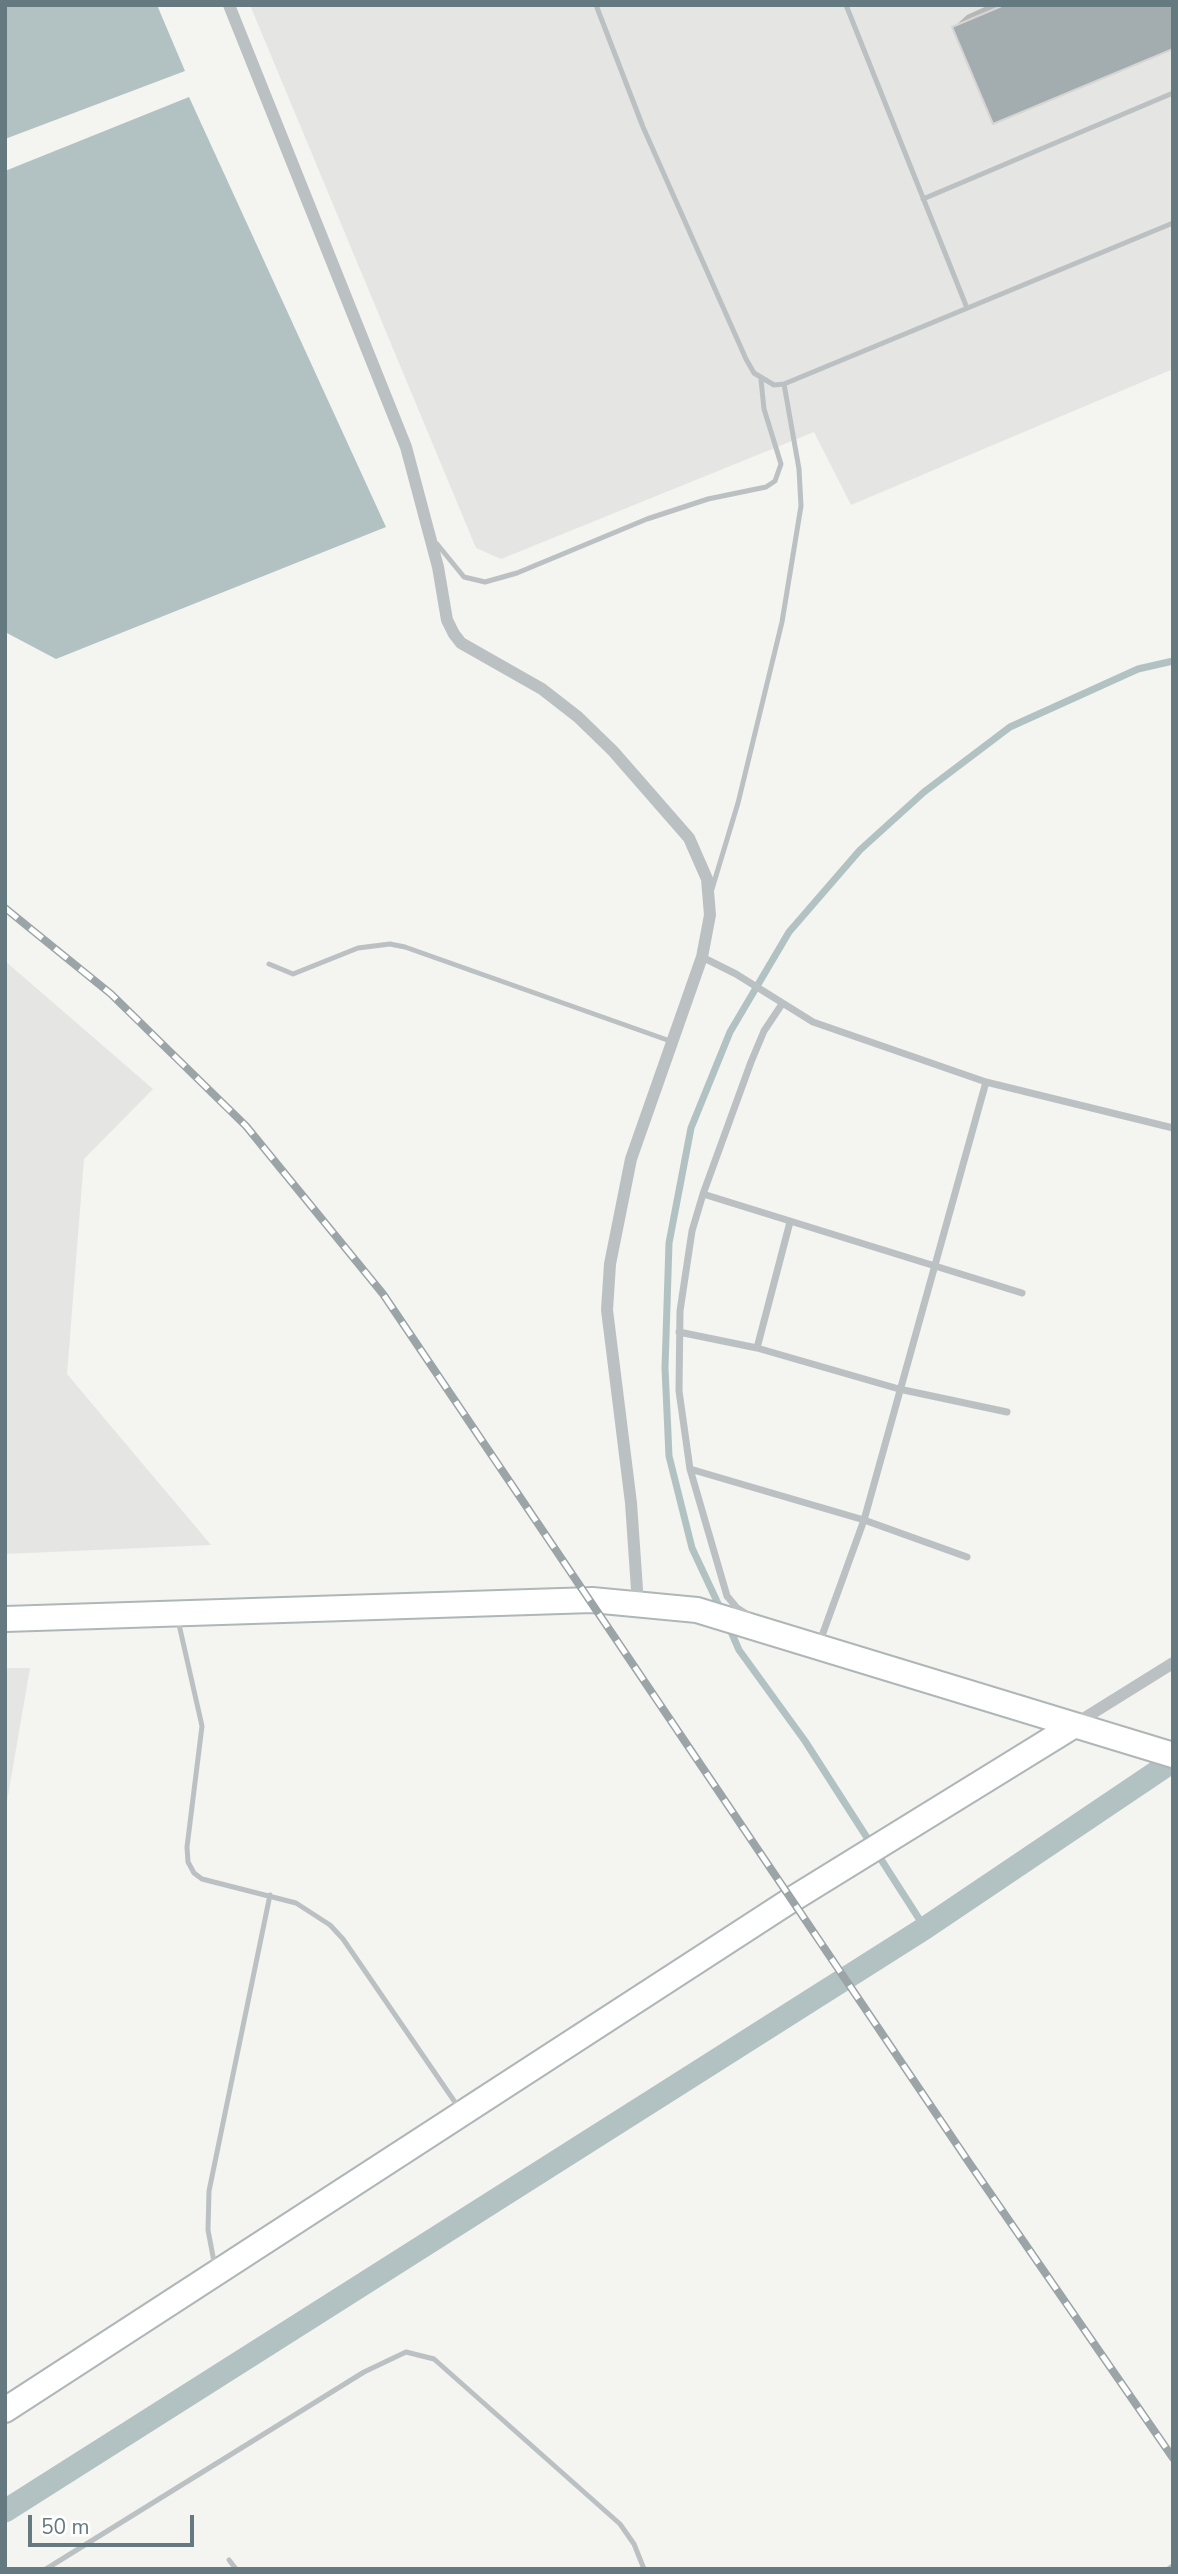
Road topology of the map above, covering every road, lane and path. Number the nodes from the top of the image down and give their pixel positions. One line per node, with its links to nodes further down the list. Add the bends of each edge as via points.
1 (229, 5): 10 (street, via 406,446)
2 (596, 5): 8 (lane, via 643,127 746,359)
3 (846, 5): 5 (lane)
4 (1173, 93): 5 (lane)
5 (923, 199): 7 (lane)
6 (1173, 223): 7 (lane)
7 (967, 308): 9 (lane)
8 (761, 380): 9 (lane); 10 (lane, via 764,409 781,464 775,481 766,487 647,519 485,582 464,577)
9 (784, 384): 11 (lane, via 799,469 799,518 782,622 738,803)
10 (430, 537): 11 (street, via 447,620 461,643 542,689 613,751 689,838 703,864)
11 (710, 895): 12 (street)
12 (702, 957): 14 (street); 15 (street)
13 (270, 964): 15 (lane, via 293,974 358,948 390,944)
14 (782, 1003): 16 (street, via 813,1021); 18 (street, via 751,1062)
15 (673, 1041): 29 (street, via 631,1159 610,1264 607,1310 631,1503)
16 (986, 1082): 17 (street); 20 (street)
17 (1173, 1128)
18 (704, 1194): 19 (street); 22 (street, via 687,1260)
19 (790, 1222): 20 (street); 23 (street)
20 (935, 1266): 21 (street); 24 (street)
21 (1023, 1293)
22 (679, 1332): 23 (street); 26 (street, via 680,1391)
23 (757, 1348): 24 (street)
24 (899, 1389): 25 (street); 27 (street)
25 (1007, 1412)
26 (690, 1469): 27 (street); 32 (street, via 727,1596 737,1608)
27 (863, 1520): 28 (street); 33 (street)
28 (967, 1557)
29 (638, 1604): 30 (main road, via 592,1600); 32 (main road, via 697,1610)
30 (177, 1615): 31 (main road); 37 (lane, via 202,1726 188,1862 202,1879)
31 (5, 1619)
32 (779, 1633): 33 (main road)
33 (818, 1648): 35 (main road)
34 (1173, 1663): 35 (street)
35 (1073, 1726): 36 (main road); 38 (main road, via 836,1872)
36 (1173, 1755)
37 (271, 1895): 38 (lane, via 312,1911 343,1939); 39 (lane, via 209,2192 209,2238)
38 (463, 2114): 39 (main road)
39 (217, 2273): 40 (main road)
40 (5, 2410)
41 (229, 2560): 43 (lane)
42 (46, 2569): 44 (lane, via 364,2372 406,2353 434,2358 620,2524)
43 (236, 2569)
44 (644, 2569)

